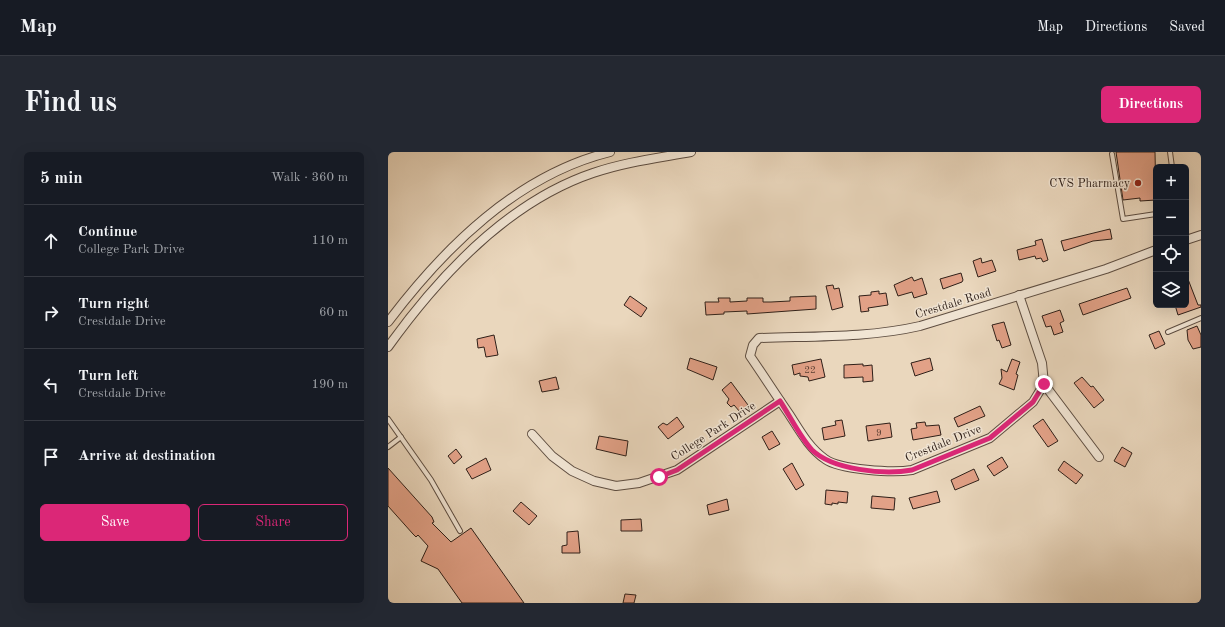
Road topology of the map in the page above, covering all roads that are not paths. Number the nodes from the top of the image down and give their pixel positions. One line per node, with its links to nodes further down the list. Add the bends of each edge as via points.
1 (610, 152): 12 (street, via 558,171 504,203 448,252)
2 (691, 152): 15 (street, via 633,162 592,174 532,202 496,229 459,263)
3 (1170, 152): 5 (lane)
4 (1112, 154): 6 (lane, via 1123,219)
5 (1172, 164)
6 (1153, 214)
7 (1201, 235): 8 (street)
8 (1189, 239)
9 (1153, 251): 10 (street, Crestdale Road, via 1106,269)
10 (1019, 295): 14 (street, Crestdale Road, via 897,332 759,338); 16 (street, via 1042,363)
11 (1201, 318): 13 (lane)
12 (388, 322)
13 (1168, 332)
14 (753, 345): 17 (street, Crestdale Drive, via 750,356)
15 (388, 347)
16 (1044, 384): 17 (street, Crestdale Drive, via 1033,402 990,438 912,470 898,472 843,466 826,461 812,449); 22 (street)
17 (780, 401): 19 (street, College Park Drive, via 677,470 639,483 616,486 594,481 572,471 552,456)
18 (388, 419): 20 (lane)
19 (532, 434)
20 (401, 437): 21 (lane); 23 (lane, via 431,480)
21 (388, 447)
22 (1099, 457)
23 (460, 531)

